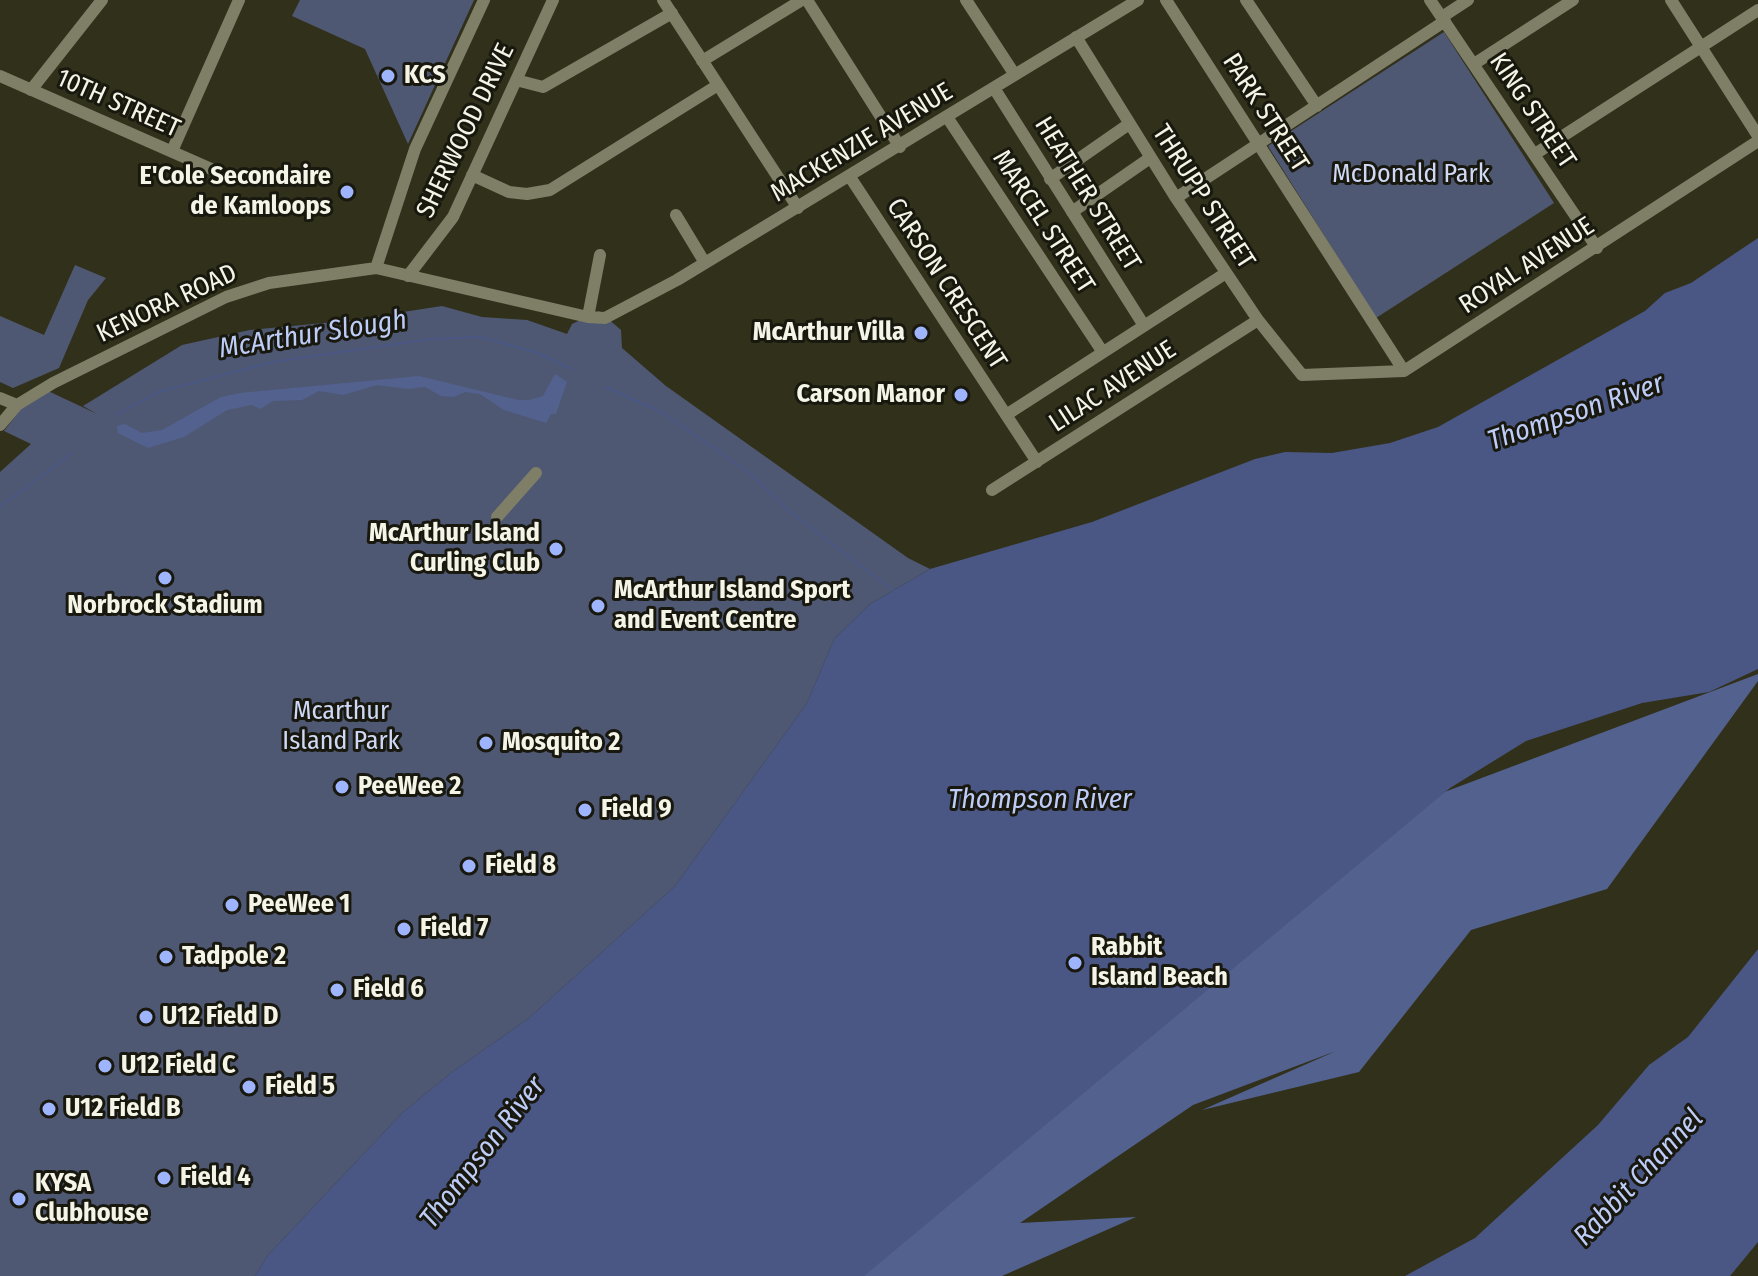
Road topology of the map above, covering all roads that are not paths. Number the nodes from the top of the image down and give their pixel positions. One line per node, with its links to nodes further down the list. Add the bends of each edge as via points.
1 (102, 0): 27 (street)
2 (239, 0): 34 (street)
3 (484, 0): 48 (street, via 415,149)
4 (553, 0): 24 (street, SHERWOOD DRIVE)
5 (663, 0): 16 (street)
6 (805, 0): 20 (street); 33 (street)
7 (966, 0): 22 (street)
8 (1166, 0): 32 (street, PARK STREET)
9 (1246, 0): 28 (street)
10 (1430, 0): 17 (street, KING STREET)
11 (1468, 0): 17 (street)
12 (1573, 0): 21 (street)
13 (1671, 0): 19 (street)
14 (1134, 1): 18 (street, MACKENZIE AVENUE)
15 (1758, 10): 19 (street)
16 (672, 13): 20 (street); 24 (street, via 543,87)
17 (1444, 19): 21 (street, KING STREET); 28 (street)
18 (1076, 37): 22 (street, MACKENZIE AVENUE); 30 (street, THRUPP STREET)
19 (1701, 46): 31 (street); 35 (street)
20 (702, 61): 25 (street)
21 (1474, 64): 35 (street, KING STREET)
22 (1015, 75): 26 (street, MACKENZIE AVENUE)
23 (0, 76): 27 (street, 10TH STREET)
24 (516, 80): 38 (street, SHERWOOD DRIVE)
25 (718, 85): 38 (street, via 550,190 509,192); 42 (street)
26 (994, 88): 29 (street, MACKENZIE AVENUE); 40 (street, HEATHER STREET)
27 (31, 90): 34 (street, 10TH STREET)
28 (1317, 106): 32 (street)
29 (947, 117): 33 (street, MACKENZIE AVENUE); 55 (street, MARCEL STREET)
30 (1129, 124): 36 (street, THRUPP STREET); 40 (street)
31 (1758, 138): 45 (street, ROYAL AVENUE)
32 (1258, 143): 41 (street); 56 (street, PARK STREET)
33 (900, 147): 39 (street, MACKENZIE AVENUE)
34 (172, 151): 37 (street, 10TH STREET)
35 (1535, 154): 45 (street, KING STREET)
36 (1150, 158): 41 (street, THRUPP STREET); 43 (street)
37 (218, 172)
38 (472, 175): 50 (street, SHERWOOD DRIVE, via 453,217)
39 (850, 177): 42 (street, MACKENZIE AVENUE); 59 (street, CARSON CRESCENT)
40 (1050, 179): 43 (street, HEATHER STREET)
41 (1176, 198): 49 (street, THRUPP STREET)
42 (798, 208): 47 (street, MACKENZIE AVENUE)
43 (1072, 212): 54 (street, HEATHER STREET)
44 (676, 215): 47 (street)
45 (1597, 248): 56 (street, ROYAL AVENUE)
46 (600, 255): 51 (street)
47 (705, 263): 52 (street, MACKENZIE AVENUE)
48 (376, 268): 50 (street, KENORA ROAD); 58 (street, KENORA ROAD, via 269,283 226,297)
49 (1226, 273): 53 (street, THRUPP STREET); 54 (street)
50 (408, 276): 51 (street, KENORA ROAD)
51 (588, 317): 52 (street, KENORA ROAD)
52 (605, 318)
53 (1258, 320): 56 (street, THRUPP STREET, via 1302,375); 61 (street, LILAC AVENUE)
54 (1143, 324): 55 (street)
55 (1102, 351): 59 (street)
56 (1404, 371)
57 (0, 398): 58 (street)
58 (17, 405): 60 (street, KENORA ROAD)
59 (1006, 415): 61 (street, CARSON CRESCENT)
60 (0, 425)
61 (1037, 462): 63 (street, LILAC AVENUE)
62 (536, 473): 64 (street)
63 (992, 490)
64 (497, 517)

